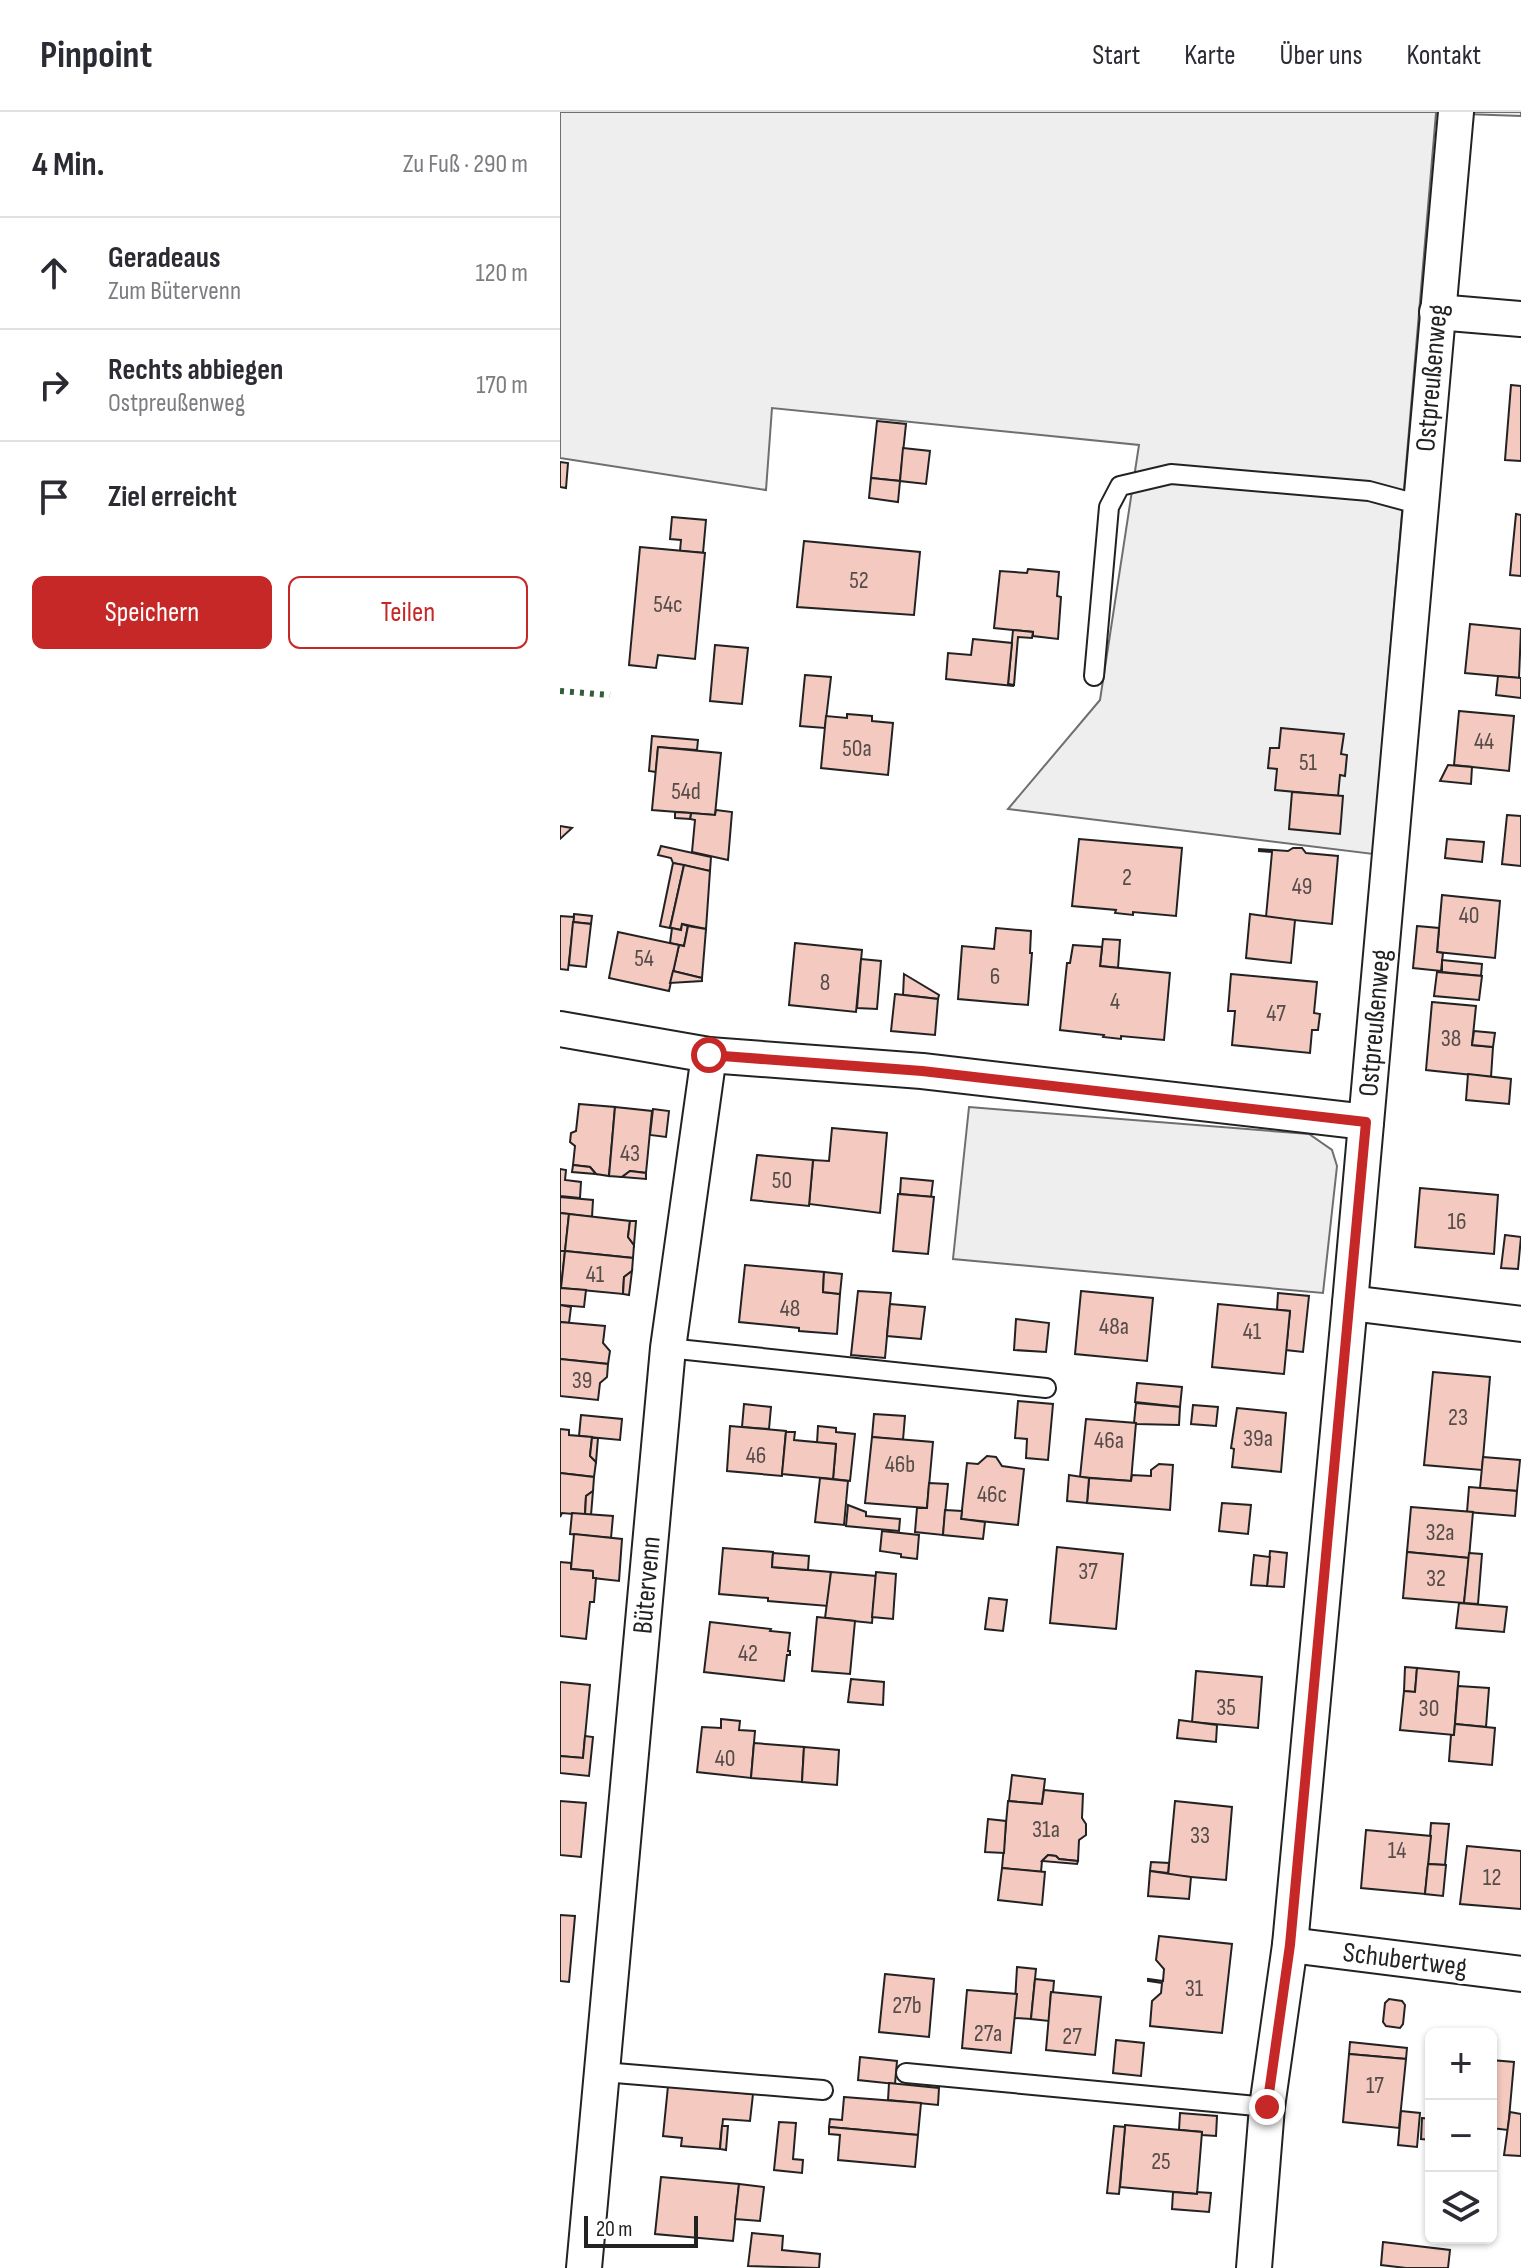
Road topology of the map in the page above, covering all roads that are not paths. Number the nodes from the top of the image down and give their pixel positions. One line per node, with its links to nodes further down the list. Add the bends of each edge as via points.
1 (1456, 112): 2 (street, Ostpreußenweg)
2 (1437, 312): 3 (street); 4 (street, Ostpreußenweg)
3 (1521, 319)
4 (1421, 505): 5 (lane, via 1369,491 1171,474 1120,486 1109,507); 8 (street, Ostpreußenweg)
5 (1094, 676)
6 (560, 1029): 7 (street)
7 (709, 1055): 8 (street, via 922,1071); 11 (street, Bütervenn)
8 (1366, 1122): 9 (street, Ostpreußenweg)
9 (1350, 1303): 10 (street); 13 (street, Ostpreußenweg)
10 (1521, 1324)
11 (668, 1348): 12 (lane); 15 (street, Bütervenn)
12 (1046, 1388)
13 (1290, 1945): 14 (street, Schubertweg); 18 (street, Ostpreußenweg)
14 (1521, 1974)
15 (603, 2072): 17 (lane); 19 (street, Bütervenn)
16 (906, 2073): 18 (lane)
17 (823, 2090)
18 (1267, 2107): 20 (street, Ostpreußenweg)
19 (584, 2268)
20 (1254, 2268)

